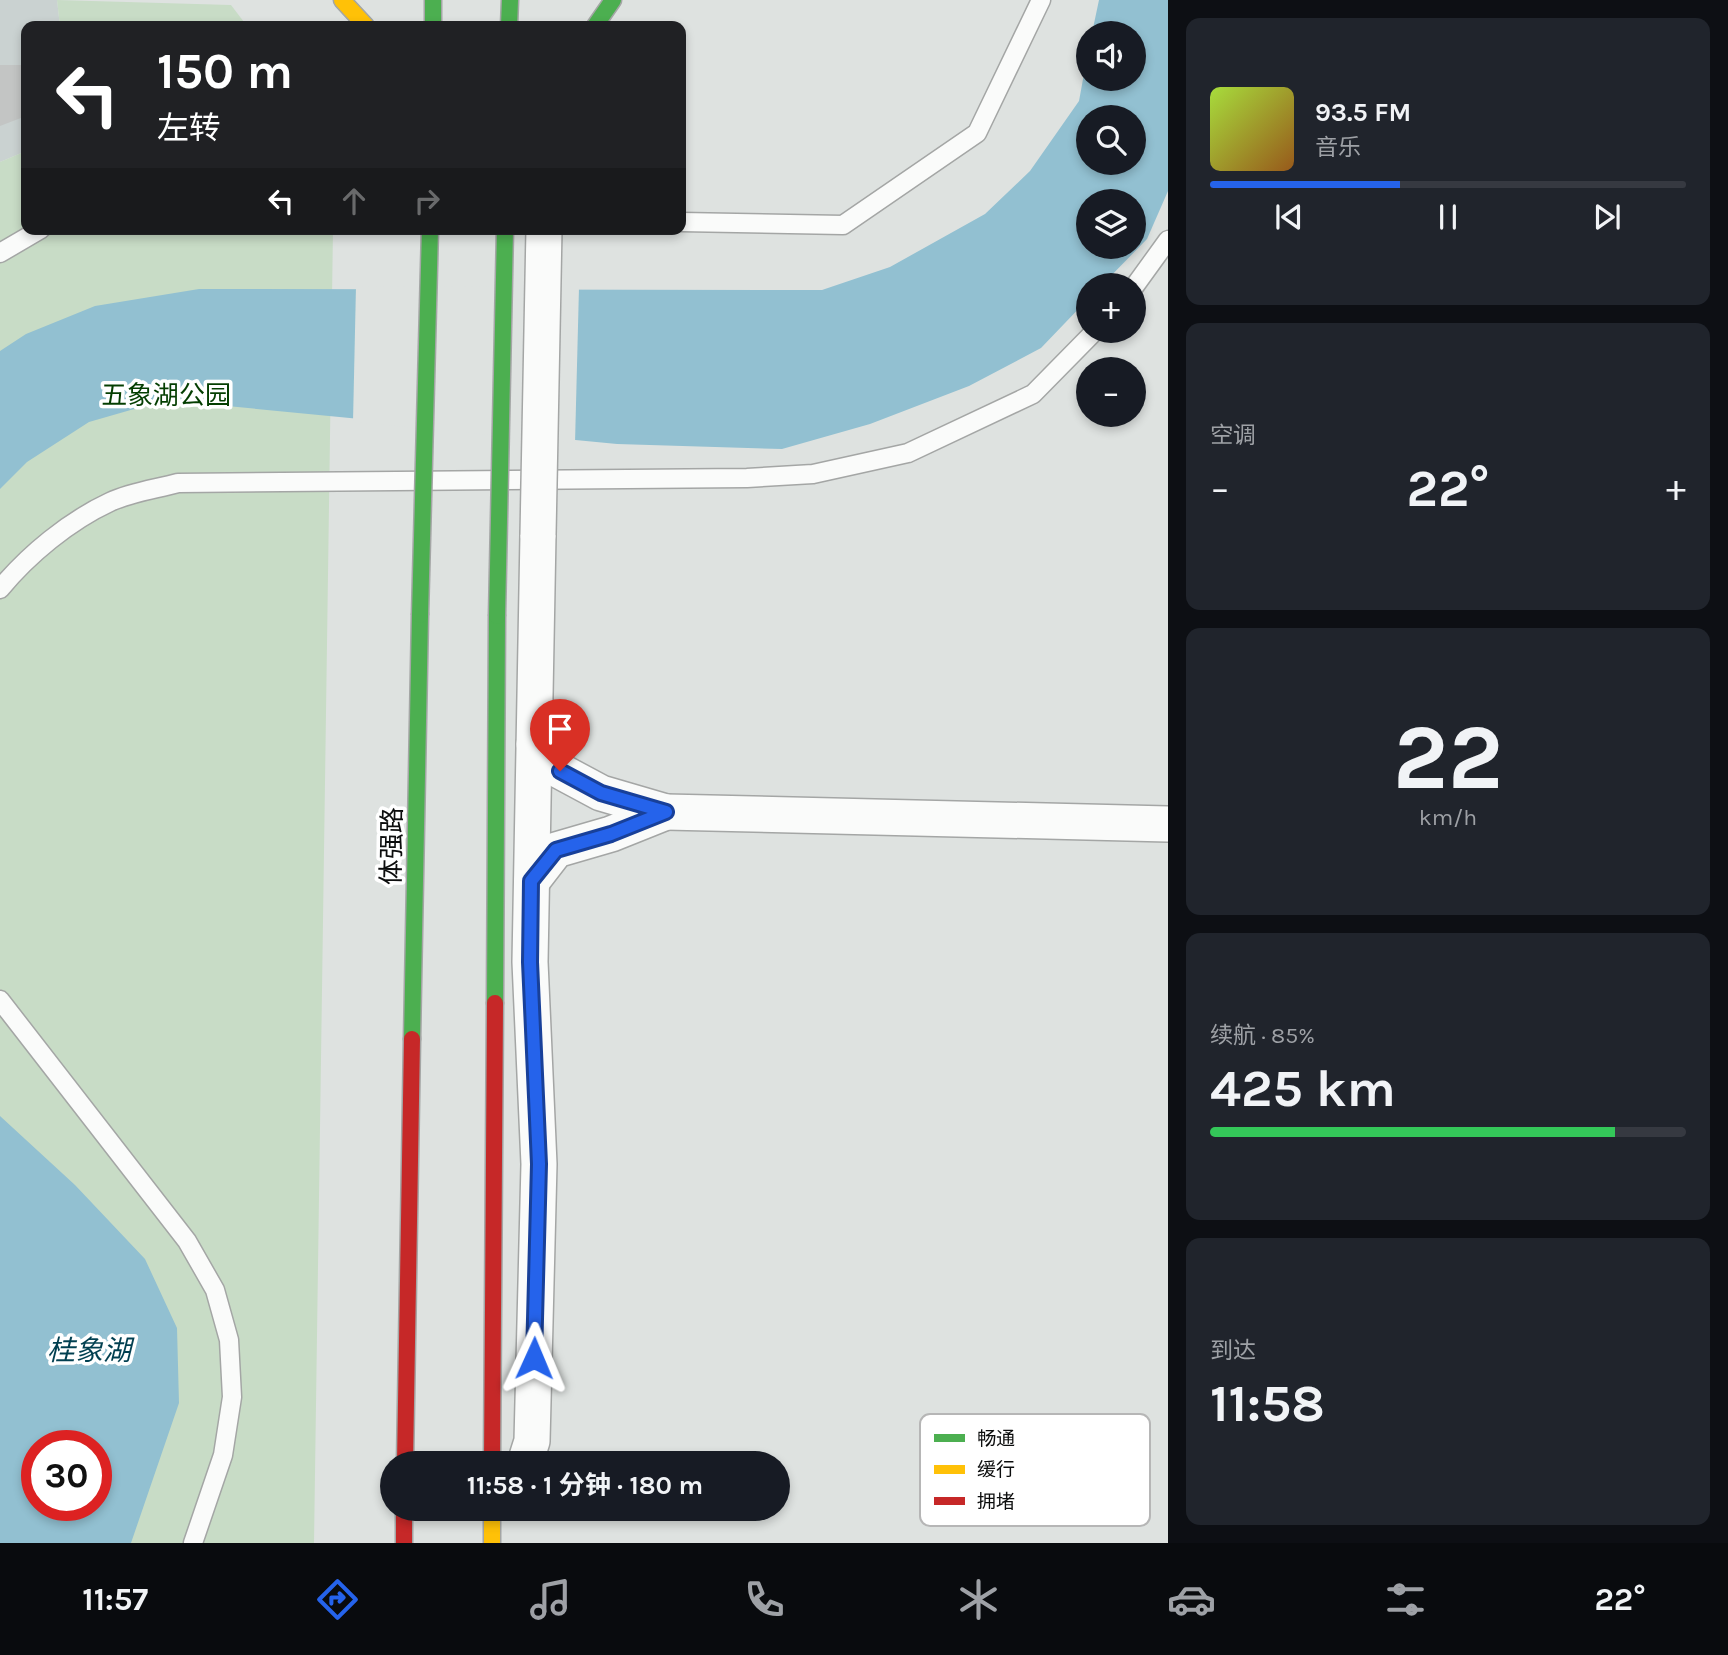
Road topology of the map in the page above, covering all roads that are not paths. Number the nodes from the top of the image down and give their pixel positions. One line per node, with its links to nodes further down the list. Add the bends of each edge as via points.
1 (342, 0): 6 (main road)
2 (433, 0): 7 (main road)
3 (510, 0): 8 (main road)
4 (613, 0): 9 (main road)
5 (1041, 0): 10 (lane, via 977,133 843,225)
6 (361, 21)
7 (433, 21)
8 (509, 21)
9 (598, 21)
10 (686, 222)
11 (31, 235): 16 (lane)
12 (430, 235): 25 (main road, 体强路, bridge)
13 (505, 235): 26 (main road, bridge, via 497,616)
14 (544, 235): 20 (street, bridge)
15 (1168, 240): 17 (lane)
16 (0, 253)
17 (1144, 273)
18 (1083, 343): 19 (lane, via 1033,394 908,453 814,474 747,478 178,483 111,501 82,518 38,551)
19 (0, 589)
20 (534, 744): 21 (street, via 560,771 601,793); 23 (street)
21 (666, 812): 22 (street); 23 (street, via 556,850)
22 (1168, 824)
23 (531, 881): 27 (street, via 539,1164)
24 (0, 999): 31 (lane, via 187,1241 215,1290 229,1340 232,1397 223,1455)
25 (405, 1451)
26 (492, 1451)
27 (529, 1451)
28 (404, 1521): 32 (main road)
29 (492, 1521): 33 (main road)
30 (508, 1521): 34 (street)
31 (192, 1543)
32 (404, 1543)
33 (492, 1543)
34 (502, 1543)

